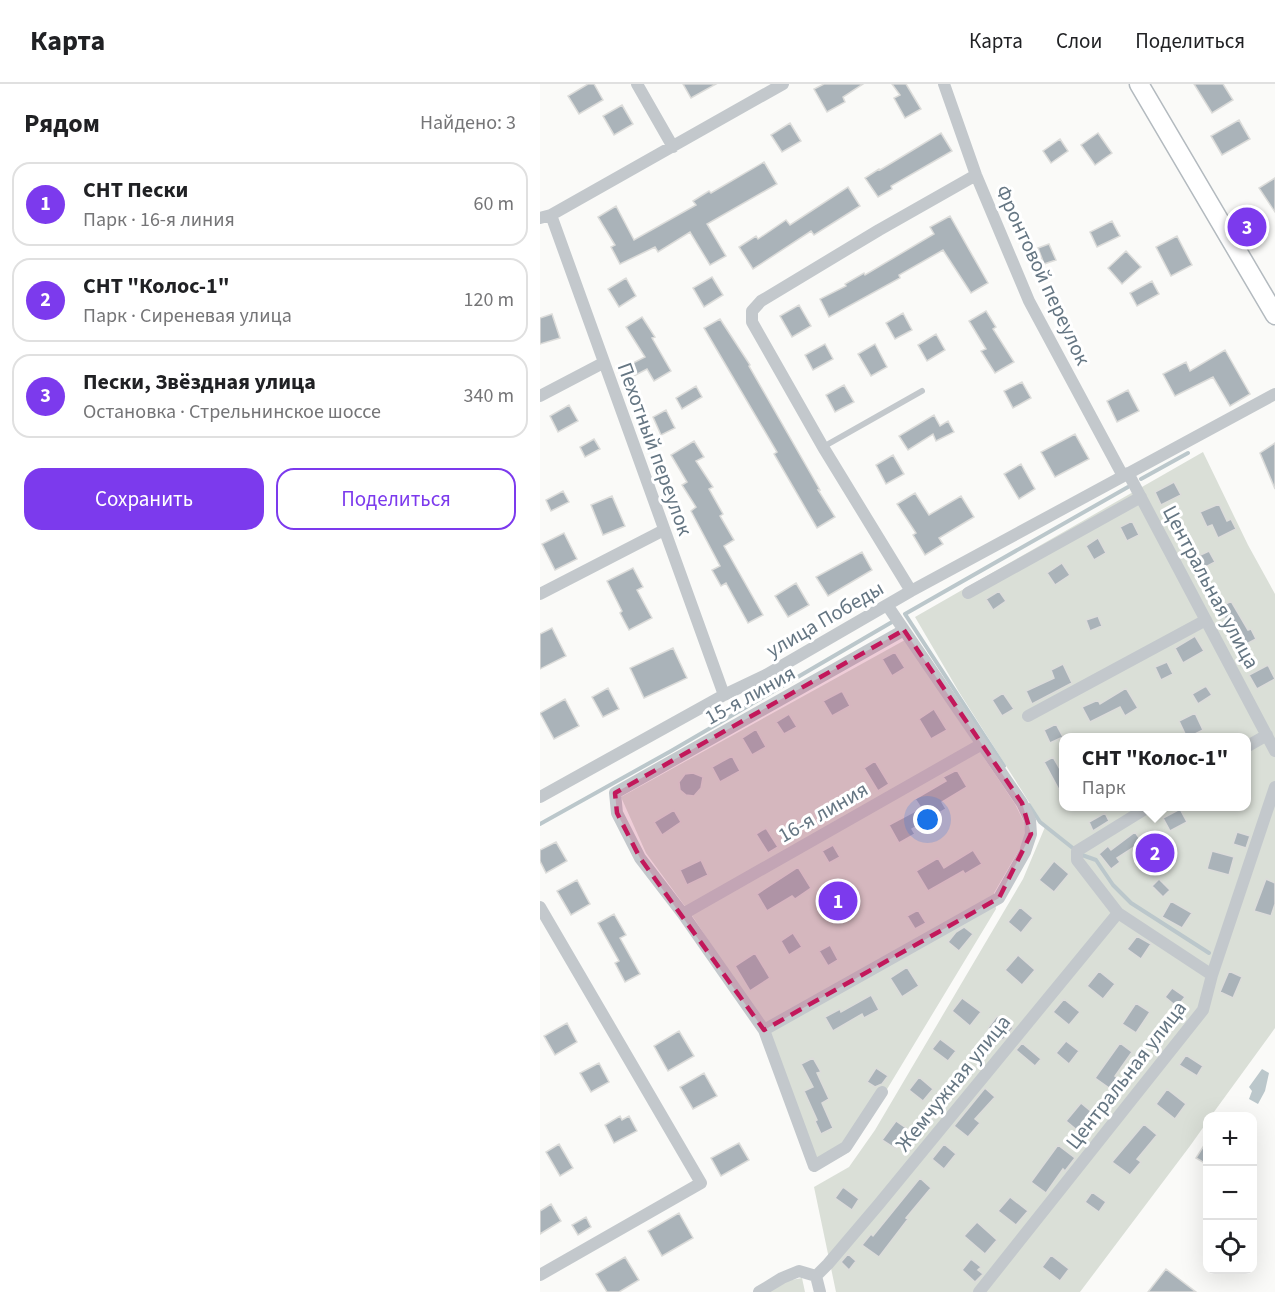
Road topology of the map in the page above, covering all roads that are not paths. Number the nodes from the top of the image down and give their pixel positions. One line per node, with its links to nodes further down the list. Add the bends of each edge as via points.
1 (637, 84): 5 (street)
2 (783, 84): 5 (street)
3 (944, 84): 6 (street, Фронтовой переулок)
4 (1139, 84): 8 (main road)
5 (673, 147): 7 (street)
6 (976, 175): 13 (street, via 761,301 752,311 752,322); 14 (street, Фронтовой переулок, via 1029,301)
7 (545, 217): 9 (street, Пехотный переулок)
8 (1275, 315)
9 (603, 363): 12 (street); 16 (street, Пехотный переулок)
10 (922, 391): 13 (lane)
11 (1275, 394): 14 (street, улица Победы)
12 (540, 396)
13 (823, 447): 17 (street)
14 (1126, 475): 15 (street, Центральная улица); 17 (street, улица Победы)
15 (1141, 497): 18 (street); 21 (street, Центральная улица)
16 (664, 530): 19 (street); 23 (street, Пехотный переулок)
17 (911, 591): 20 (street, улица Победы)
18 (968, 593)
19 (540, 594)
20 (887, 605): 22 (street); 23 (street, улица Победы)
21 (1206, 620): 24 (street); 25 (street, Центральная улица)
22 (904, 630): 26 (street); 34 (street, 15-я линия, via 615,793 617,813 640,858)
23 (724, 695): 30 (street, улица Победы)
24 (1028, 716)
25 (1267, 735): 27 (street); 28 (street, Центральная улица)
26 (982, 744): 34 (street, 16-я линия); 36 (street, via 1030,820 1031,834 1025,852 999,898)
27 (1251, 744)
28 (1275, 751)
29 (1275, 787): 35 (street, Центральная улица)
30 (540, 797)
31 (1143, 811): 33 (street, via 1077,851 1077,860)
32 (540, 907): 38 (street, via 701,1183)
33 (1118, 913): 35 (street); 39 (street, Жемчужная улица)
34 (683, 914): 36 (street)
35 (1212, 975): 42 (street, Центральная улица, via 1203,1010)
36 (764, 1030): 37 (street, via 814,1166 846,1147)
37 (882, 1092)
38 (541, 1272)
39 (816, 1276): 40 (street, via 799,1271); 41 (street)
40 (759, 1292)
41 (819, 1292)
42 (979, 1292)

